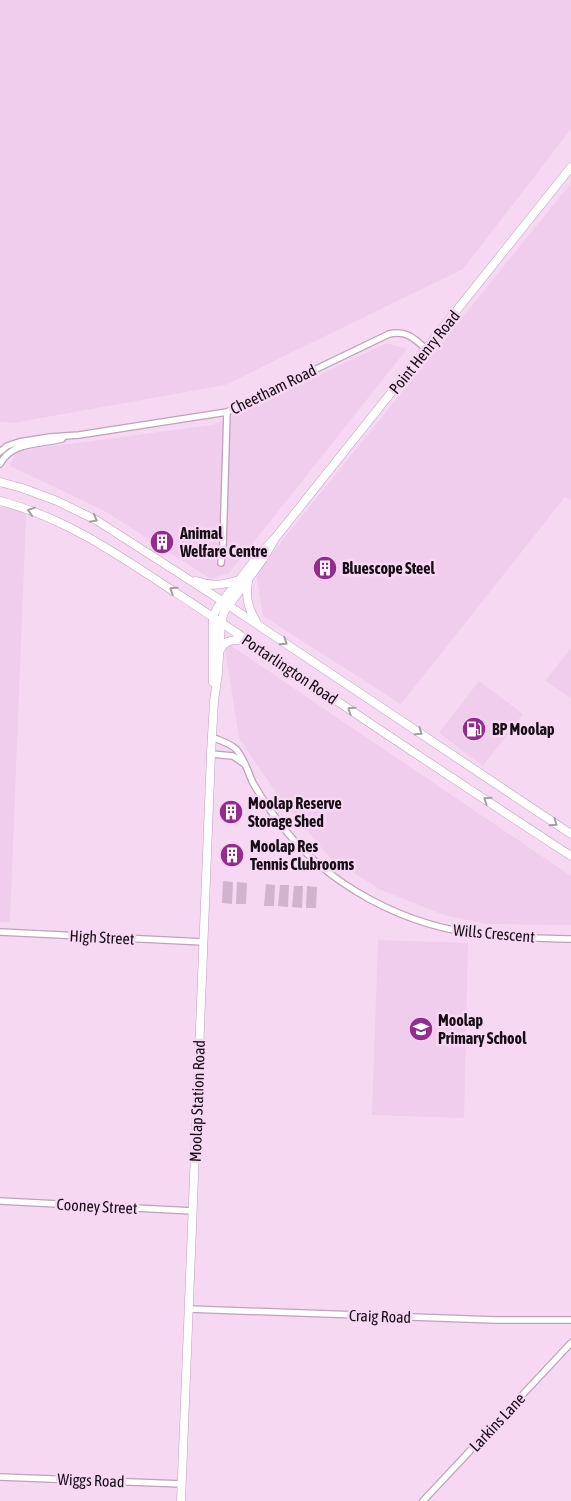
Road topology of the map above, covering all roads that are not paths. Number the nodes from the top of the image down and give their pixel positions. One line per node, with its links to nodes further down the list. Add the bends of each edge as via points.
1 (571, 167): 2 (street, Point Henry Road)
2 (426, 349): 3 (street, Cheetham Road, via 410,335 388,334); 8 (street, Point Henry Road)
3 (227, 412): 4 (street, Cheetham Road, via 79,435); 9 (street)
4 (2, 452): 5 (street, Cheetham Road)
5 (0, 464)
6 (0, 482): 10 (street, Portarlington Road, one-way to 10, via 57,501 96,520)
7 (0, 501): 14 (street, Portarlington Road, one-way to 7, via 88,536 43,515)
8 (276, 537): 11 (street, Point Henry Road); 12 (street, Point Henry Road)
9 (221, 563)
10 (188, 578): 12 (street, via 210,585); 13 (street, Portarlington Road)
11 (249, 578): 13 (street, Point Henry Road); 16 (street, via 248,604)
12 (239, 580): 13 (street, Point Henry Road)
13 (225, 603): 14 (street, Point Henry Road, via 217,608); 15 (street, Point Henry Road); 16 (street, Portarlington Road)
14 (213, 617): 15 (street, Portarlington Road); 19 (street, Moolap Station Road)
15 (221, 622): 17 (street, Portarlington Road); 18 (street, Moolap Station Road)
16 (260, 626): 23 (street, Portarlington Road, one-way to 23)
17 (251, 643): 18 (street, via 230,640 222,645); 24 (street, Portarlington Road, one-way to 17)
18 (219, 653): 19 (street, Moolap Station Road)
19 (214, 701): 20 (street, Moolap Station Road)
20 (212, 738): 21 (street, Moolap Station Road); 22 (street, Wills Crescent, via 236,750)
21 (212, 754): 22 (street, via 233,756); 27 (street, Moolap Station Road)
22 (244, 765): 26 (street, Wills Crescent, via 264,802 302,848 338,879 374,901 419,921 457,931 488,936)
23 (571, 834)
24 (571, 856)
25 (0, 932): 27 (street, High Street)
26 (571, 939)
27 (204, 942): 29 (street, Moolap Station Road)
28 (0, 1201): 29 (street, Cooney Street)
29 (193, 1211): 30 (street, Moolap Station Road)
30 (189, 1309): 31 (street, Craig Road); 34 (street, Moolap Station Road)
31 (571, 1320)
32 (571, 1343): 36 (street, Larkins Lane)
33 (0, 1476): 34 (street, Wiggs Road)
34 (182, 1484): 35 (street, Moolap Station Road)
35 (181, 1501)
36 (424, 1501)

